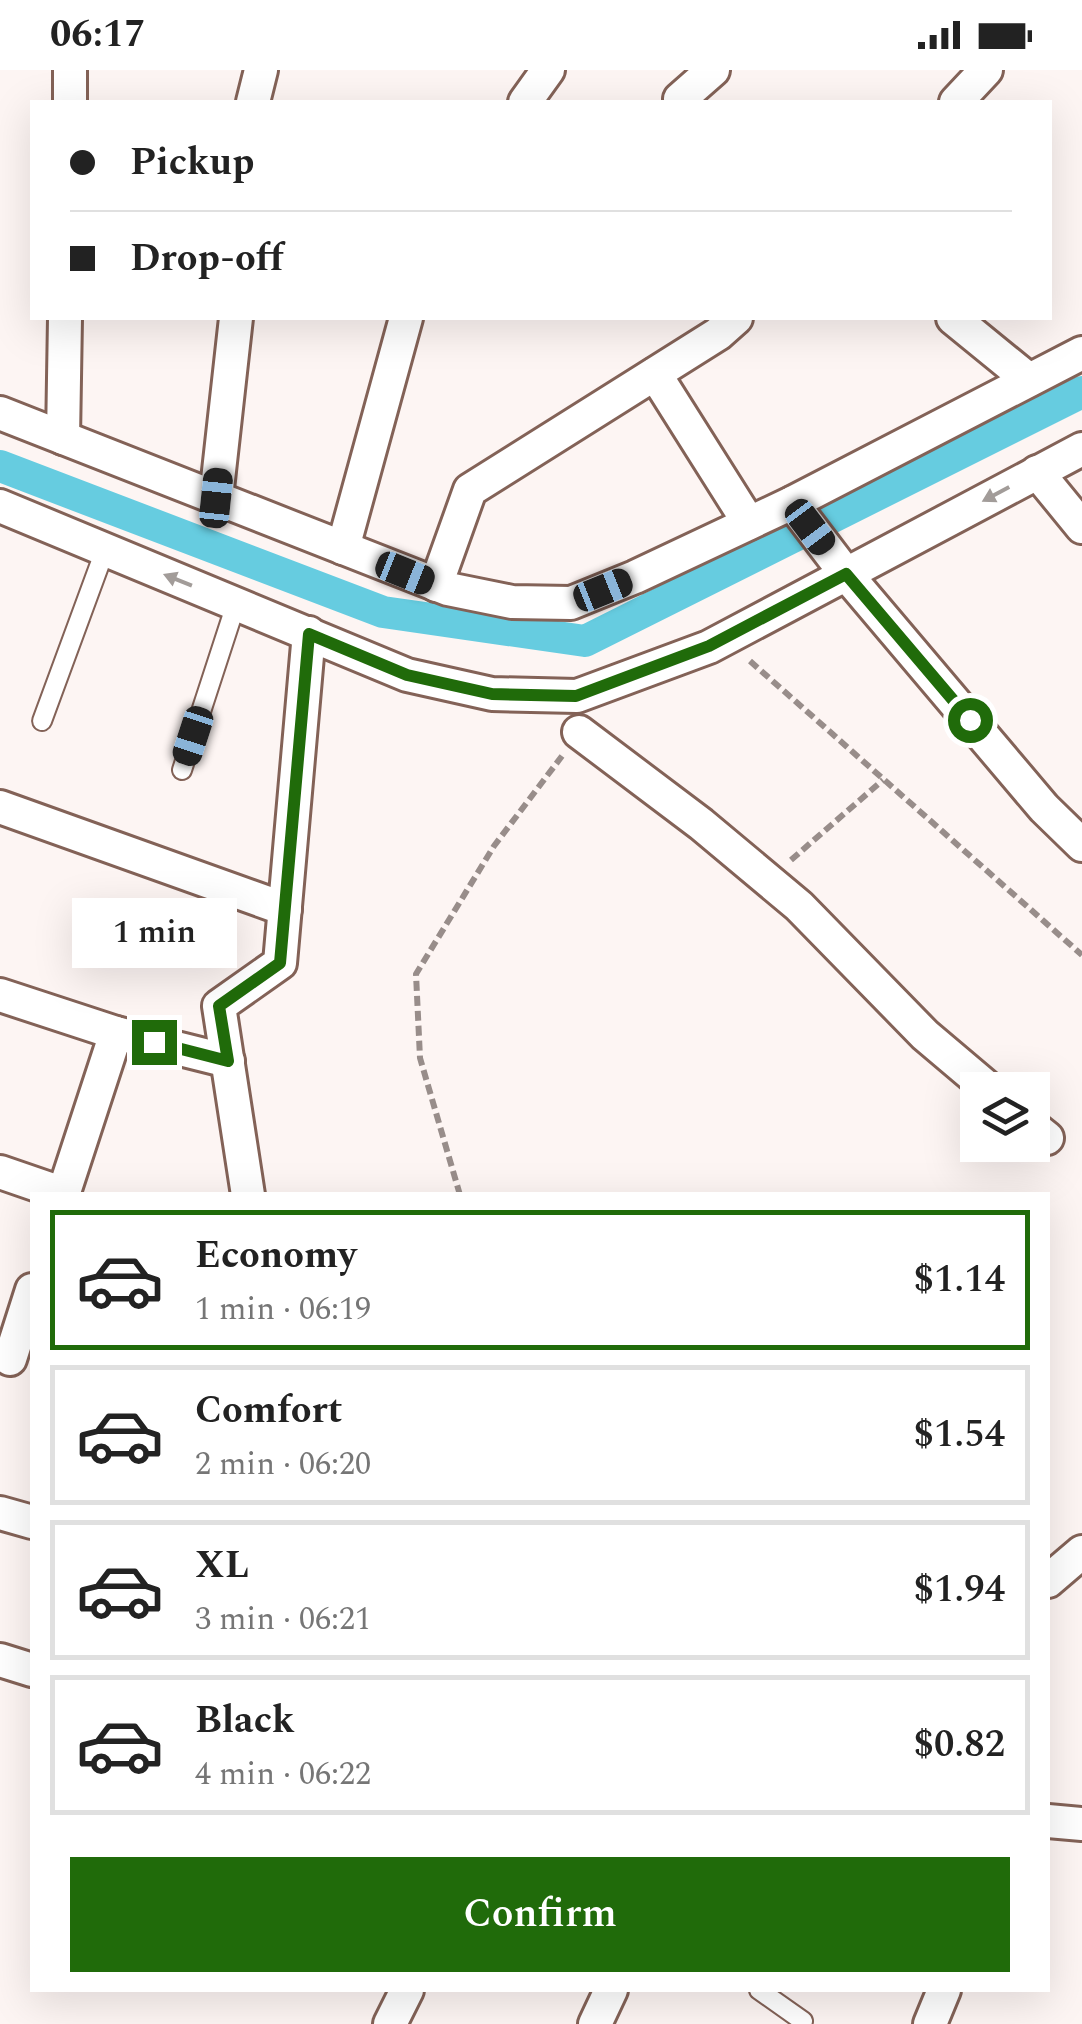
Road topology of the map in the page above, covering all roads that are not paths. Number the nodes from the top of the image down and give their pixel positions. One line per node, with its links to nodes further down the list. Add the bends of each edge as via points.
1 (70, 70): 6 (street)
2 (261, 70): 7 (street)
3 (548, 70): 8 (street)
4 (713, 70): 9 (street)
5 (986, 70): 10 (street)
6 (70, 100)
7 (254, 100)
8 (526, 100)
9 (682, 100)
10 (958, 100)
11 (65, 320): 20 (street)
12 (236, 320): 23 (street)
13 (405, 320): 28 (street)
14 (734, 320): 17 (street)
15 (955, 320): 18 (street)
16 (1082, 353): 18 (street)
17 (655, 374): 26 (street); 31 (street, via 470,490)
18 (1029, 380): 24 (street)
19 (0, 413): 20 (street)
20 (63, 438): 23 (street)
21 (1082, 449): 22 (street)
22 (1037, 472): 27 (street); 30 (street, one-way to 30)
23 (216, 498): 28 (street)
24 (793, 504): 26 (street); 30 (street)
25 (0, 506): 29 (street)
26 (749, 523): 31 (street, via 571,603 512,602)
27 (1082, 527)
28 (343, 548): 31 (street)
29 (104, 550): 32 (street, one-way to 29); 34 (lane)
30 (845, 572): 33 (street, via 724,638 576,696 492,694 407,675); 38 (street)
31 (436, 585)
32 (236, 604): 33 (street); 36 (lane)
33 (309, 634): 39 (street)
34 (42, 721)
35 (579, 732): 43 (street, via 799,906)
36 (182, 770)
37 (0, 807): 39 (street)
38 (1082, 845)
39 (285, 909): 42 (street, via 280,963 219,1006)
40 (0, 995): 41 (street)
41 (116, 1033): 42 (street); 46 (street)
42 (228, 1061): 47 (street)
43 (969, 1072)
44 (0, 1172): 45 (street)
45 (58, 1192)
46 (65, 1192)
47 (248, 1192)
48 (30, 1298): 49 (street)
49 (14, 1360)
50 (0, 1513): 51 (street)
51 (30, 1521)
52 (1082, 1552): 53 (street)
53 (1050, 1579)
54 (0, 1660): 55 (street)
55 (30, 1669)
56 (1050, 1821): 57 (street)
57 (1082, 1824)
58 (406, 1992): 63 (street)
59 (609, 1992): 64 (street)
60 (762, 1992): 62 (lane)
61 (943, 1992): 65 (street)
62 (804, 2020)
63 (390, 2024)
64 (595, 2024)
65 (930, 2024)

